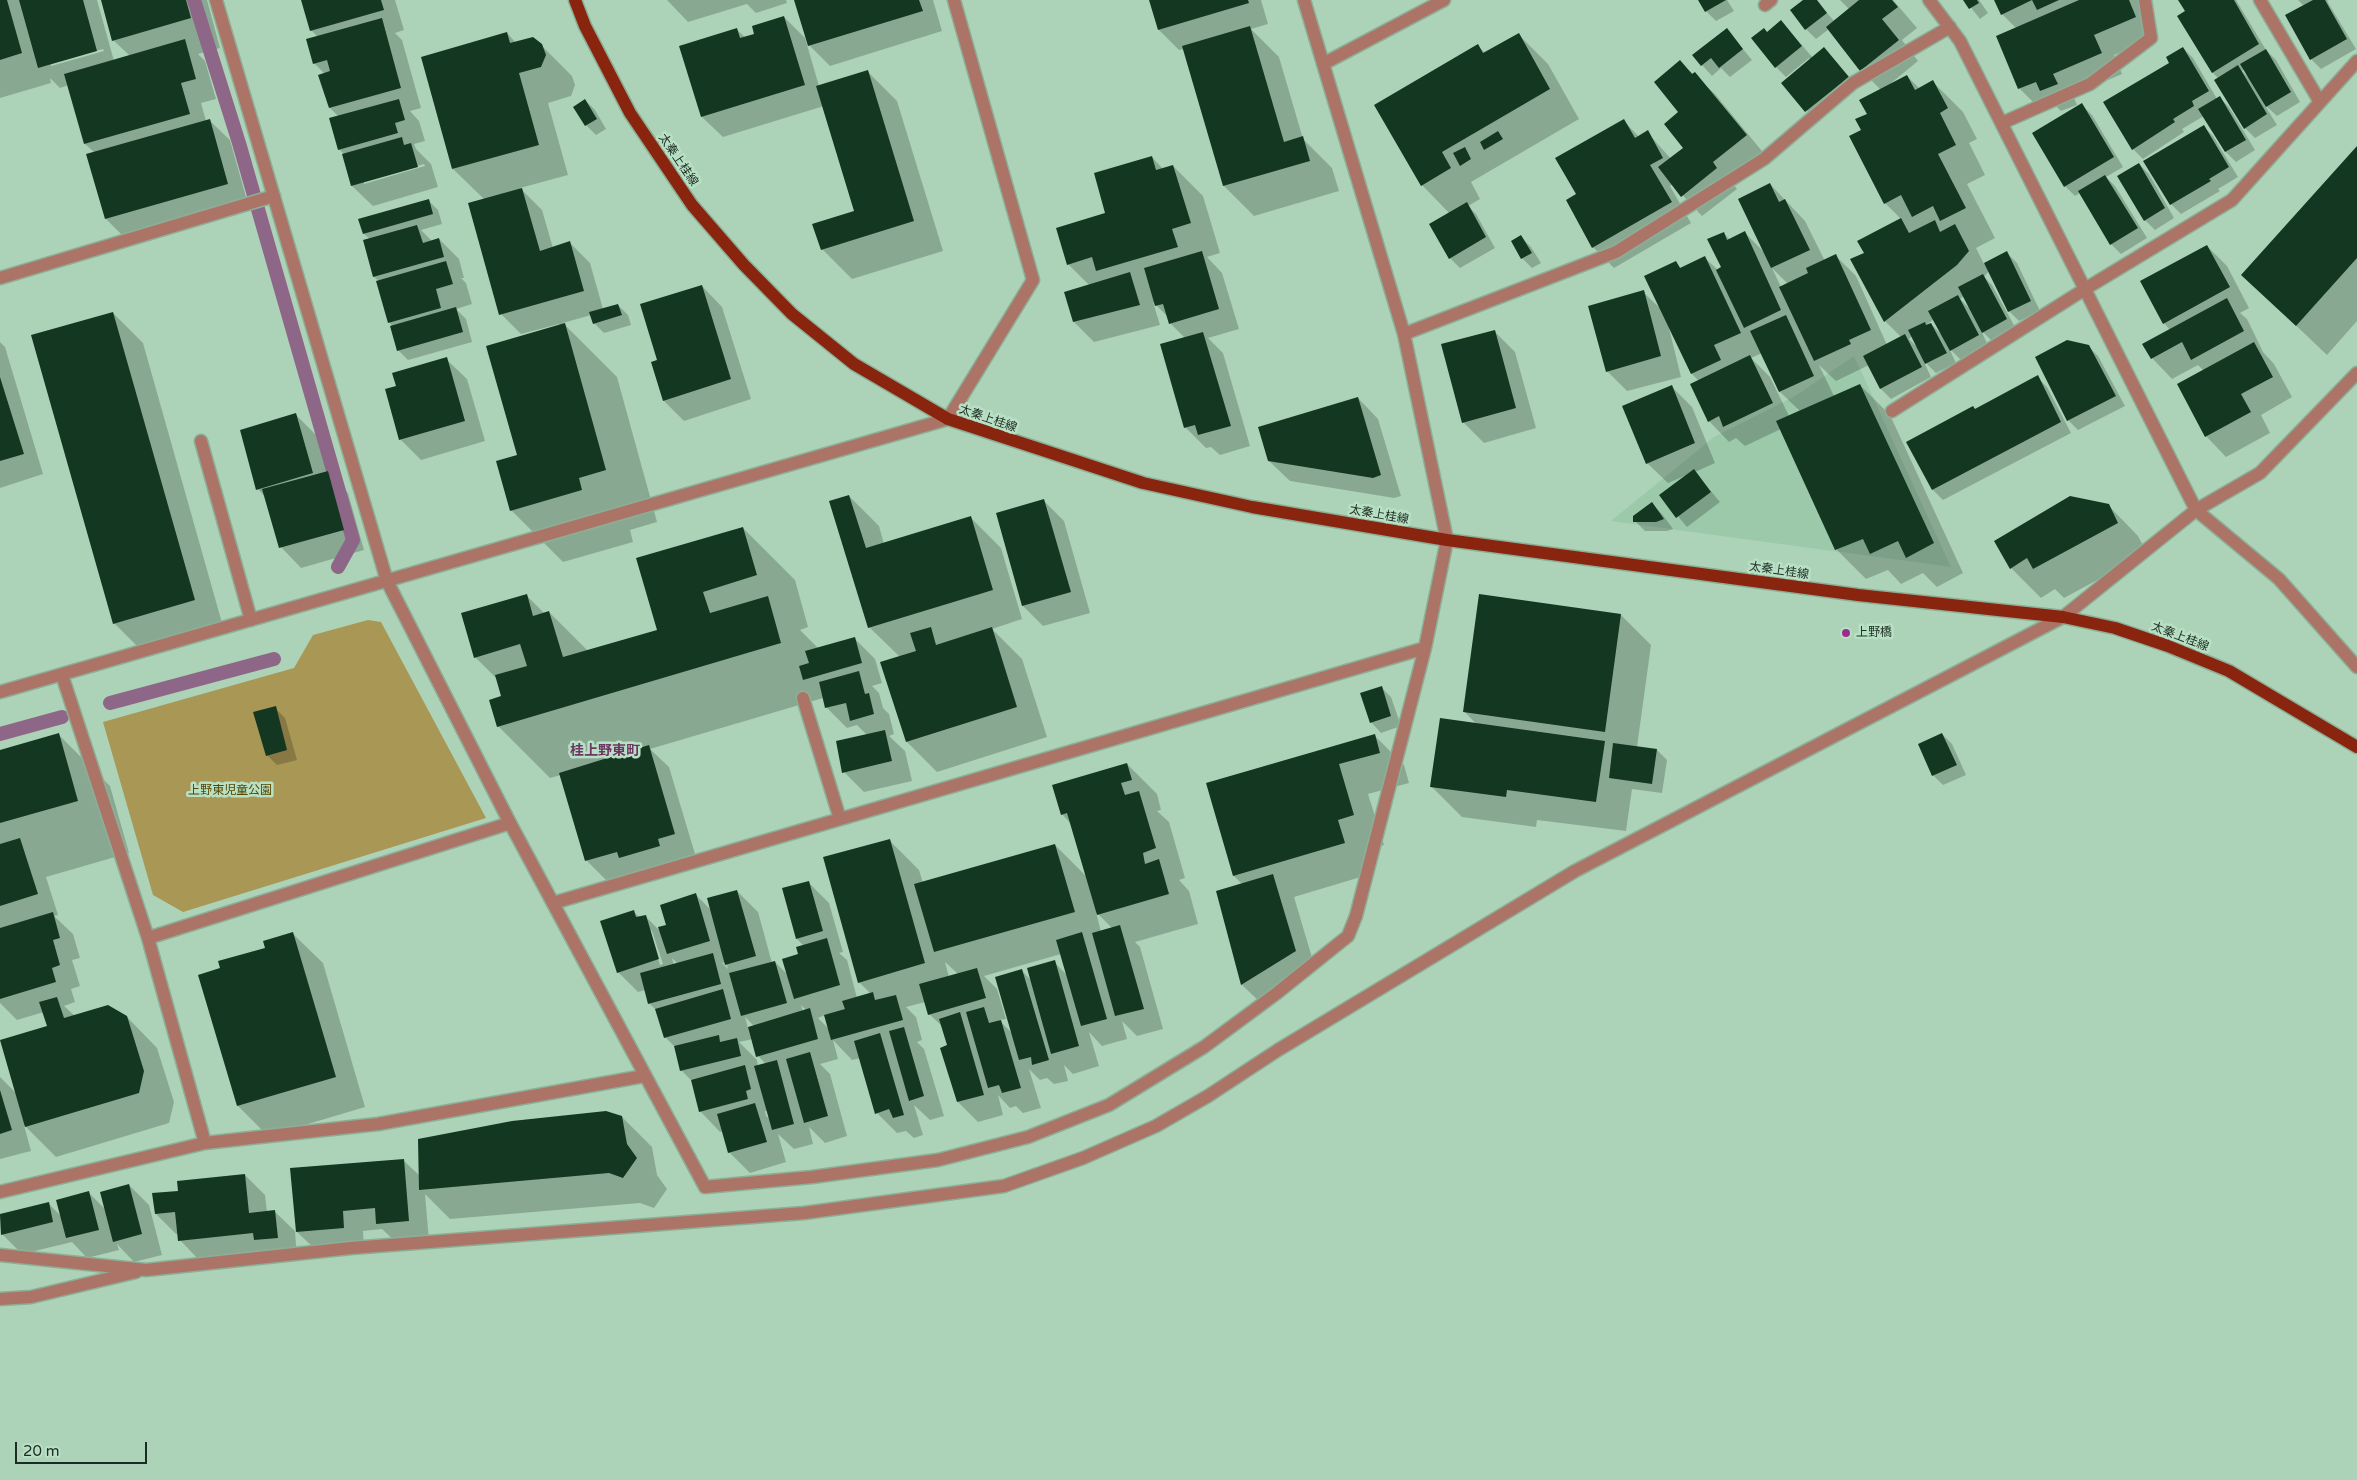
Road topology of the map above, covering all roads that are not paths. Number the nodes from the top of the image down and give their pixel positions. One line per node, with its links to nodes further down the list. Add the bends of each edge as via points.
1 (216, 0): 14 (street)
2 (575, 0): 20 (main road, 太秦上桂線, via 630,113 692,205 744,265 792,314 854,364)
3 (954, 0): 20 (street, via 1033,280)
4 (1304, 0): 11 (street)
5 (1444, 0): 11 (street)
6 (1929, 0): 9 (street)
7 (2145, 0): 13 (street, via 2151,38 2090,84)
8 (2260, 0): 12 (street)
9 (1950, 27): 13 (street, via 1960,40); 17 (street, via 1854,83 1764,159 1616,252)
10 (2357, 61): 12 (street)
11 (1323, 64): 17 (street)
12 (2320, 102): 16 (street, via 2232,200)
13 (2002, 123): 16 (street)
14 (274, 196): 15 (street); 24 (street)
15 (0, 278)
16 (2085, 289): 19 (street); 22 (street)
17 (1404, 334): 23 (street)
18 (2357, 372): 22 (street, via 2260,473)
19 (1892, 411)
20 (948, 419): 23 (main road, 太秦上桂線, via 1143,483 1252,507); 24 (street)
21 (201, 442): 26 (street)
22 (2196, 510): 25 (street); 28 (street, via 2279,580)
23 (1447, 540): 25 (main road, 太秦上桂線, via 1858,596); 27 (street)
24 (387, 581): 26 (street); 34 (street)
25 (2063, 617): 32 (main road, 太秦上桂線, via 2115,628 2229,671); 41 (street, via 1575,871 1156,1126 1083,1158 1004,1186 804,1213 351,1248)
26 (251, 620): 29 (street)
27 (1426, 648): 33 (street); 37 (street, via 1348,936 1204,1047 1109,1105 1028,1137 938,1160 705,1187)
28 (2357, 667)
29 (62, 675): 30 (street); 36 (street)
30 (0, 692)
31 (803, 698): 33 (street)
32 (2357, 747)
33 (840, 819): 35 (street)
34 (510, 822): 35 (street); 36 (street)
35 (553, 903): 37 (street)
36 (148, 938): 38 (street)
37 (644, 1076): 38 (street, via 378,1124)
38 (206, 1143): 39 (street)
39 (0, 1192)
40 (0, 1256): 41 (street)
41 (146, 1270): 42 (street, via 31,1297)
42 (0, 1299)

